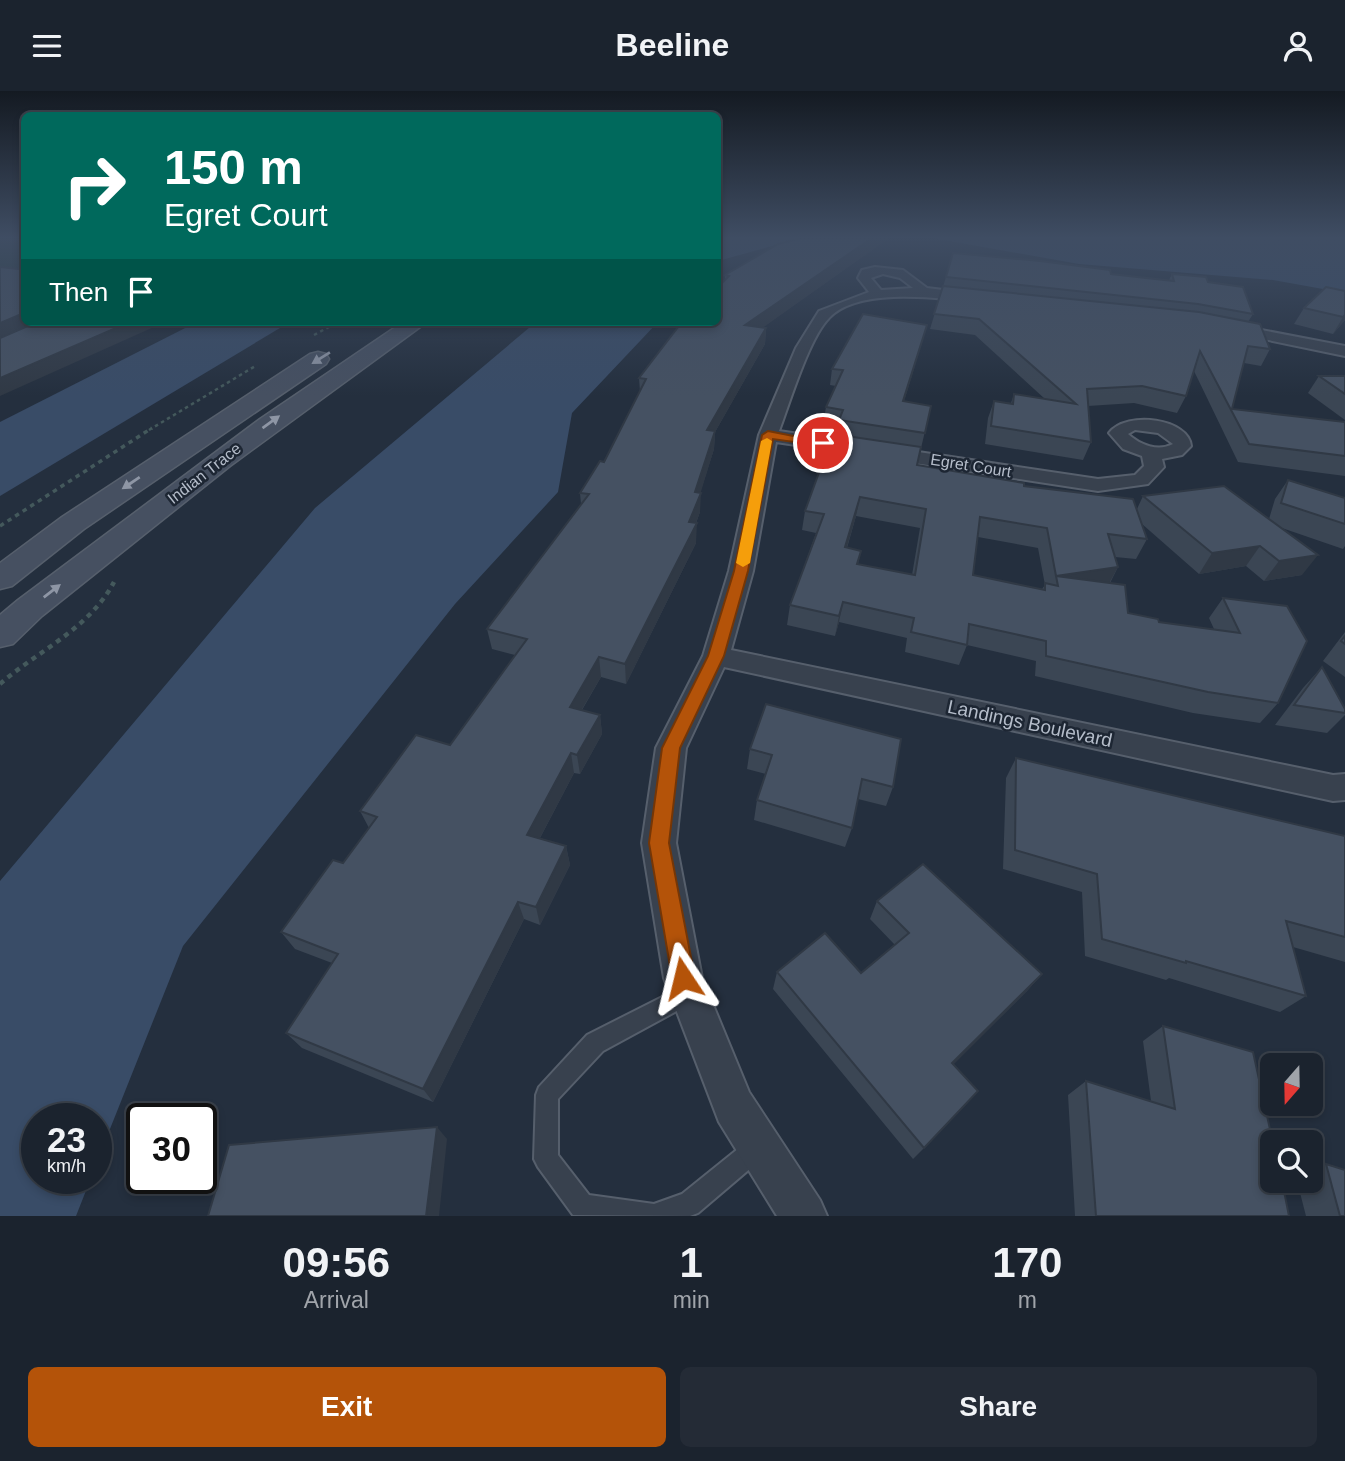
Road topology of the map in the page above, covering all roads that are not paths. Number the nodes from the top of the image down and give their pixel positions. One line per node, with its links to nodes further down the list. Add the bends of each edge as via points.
1 (874, 290): 3 (street)
2 (923, 292): 3 (street); 4 (street)
3 (877, 294): 9 (street, via 824,314 804,348)
4 (991, 299)
5 (373, 326): 11 (main road, Indian Trace, one-way to 11, via 205,433)
6 (411, 326): 12 (main road, Indian Trace, one-way to 6, via 234,449)
7 (1219, 326): 8 (street)
8 (1345, 351)
9 (768, 435): 10 (street, Egret Court, via 1098,485 1140,480 1154,467); 13 (street, via 741,571)
10 (1151, 452)
11 (0, 579)
12 (0, 635)
13 (716, 656): 14 (street, Landings Boulevard); 15 (street, via 671,748 659,843)
14 (1345, 787)
15 (689, 993): 16 (street, via 734,1107); 16 (lane, via 595,1043 547,1095 545,1159 582,1206 653,1216 689,1204)
16 (759, 1146): 17 (street)
17 (804, 1216)

